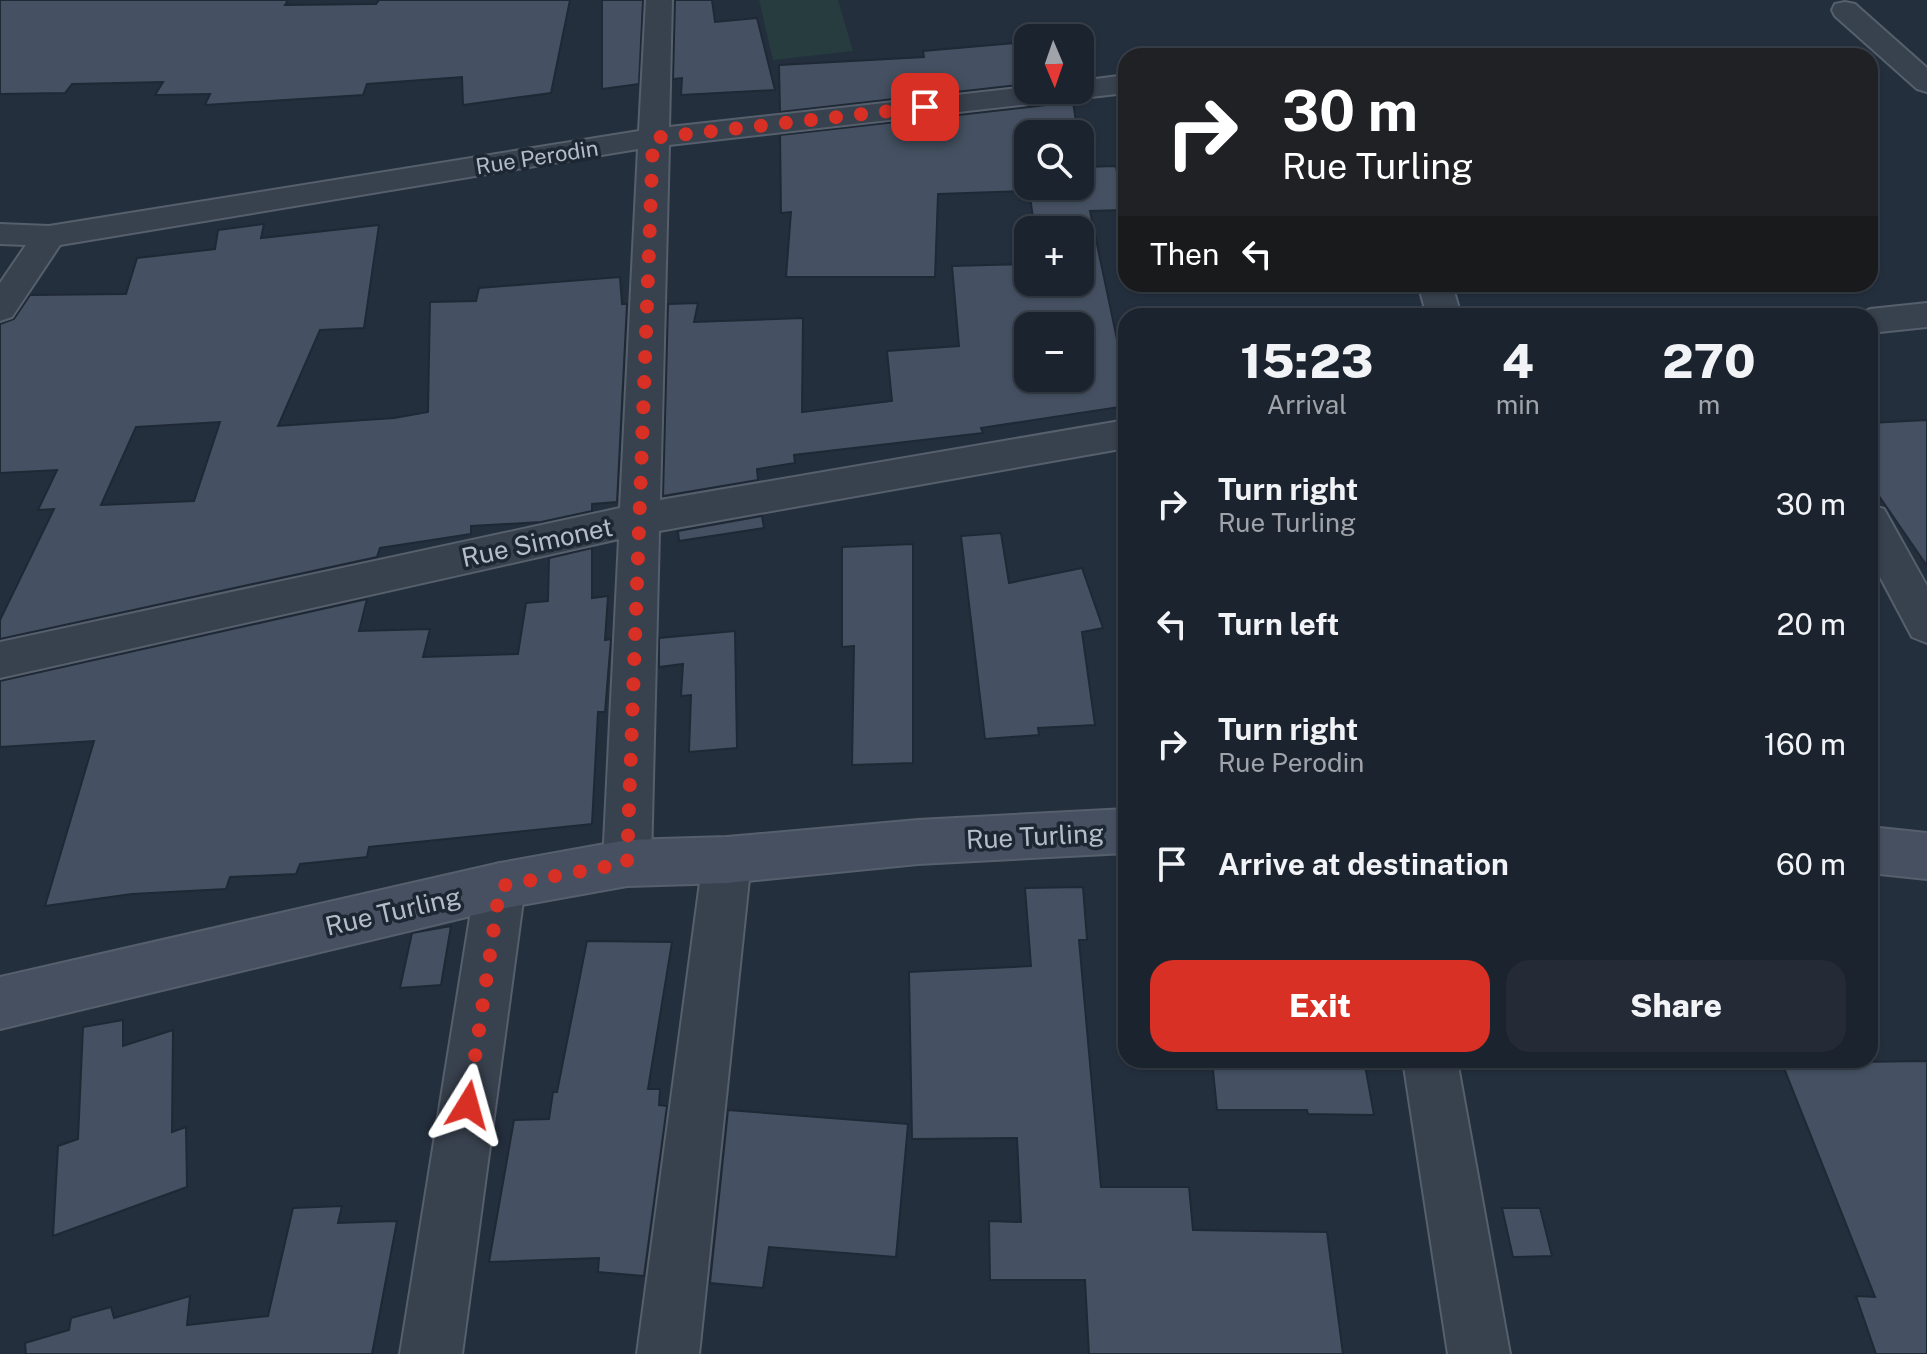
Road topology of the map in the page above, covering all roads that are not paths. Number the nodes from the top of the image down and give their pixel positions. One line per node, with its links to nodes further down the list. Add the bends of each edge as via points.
1 (659, 0): 7 (street)
2 (1845, 10): 3 (street)
3 (1927, 83)
4 (1118, 85): 5 (street, Rue Perodin)
5 (1094, 88)
6 (1014, 97): 7 (street, Rue Perodin)
7 (653, 138): 9 (street, Rue Perodin); 14 (street)
8 (0, 234): 9 (street, Rue Perodin)
9 (49, 236): 10 (street)
10 (0, 309)
11 (1927, 315): 12 (street)
12 (1878, 320)
13 (1118, 435): 14 (street, Rue Simonet)
14 (640, 519): 17 (street, Rue Simonet); 22 (street)
15 (1878, 535): 16 (street)
16 (1927, 625)
17 (0, 660)
18 (1118, 831): 21 (main road, Rue Turling, via 918,842)
19 (1878, 851): 20 (main road)
20 (1927, 856)
21 (727, 860): 22 (main road, Rue Turling); 27 (street)
22 (627, 863): 23 (main road, Rue Turling)
23 (500, 886): 24 (main road, Rue Turling); 26 (street)
24 (0, 1003)
25 (1431, 1068): 28 (street)
26 (431, 1354)
27 (668, 1354)
28 (1479, 1354)

